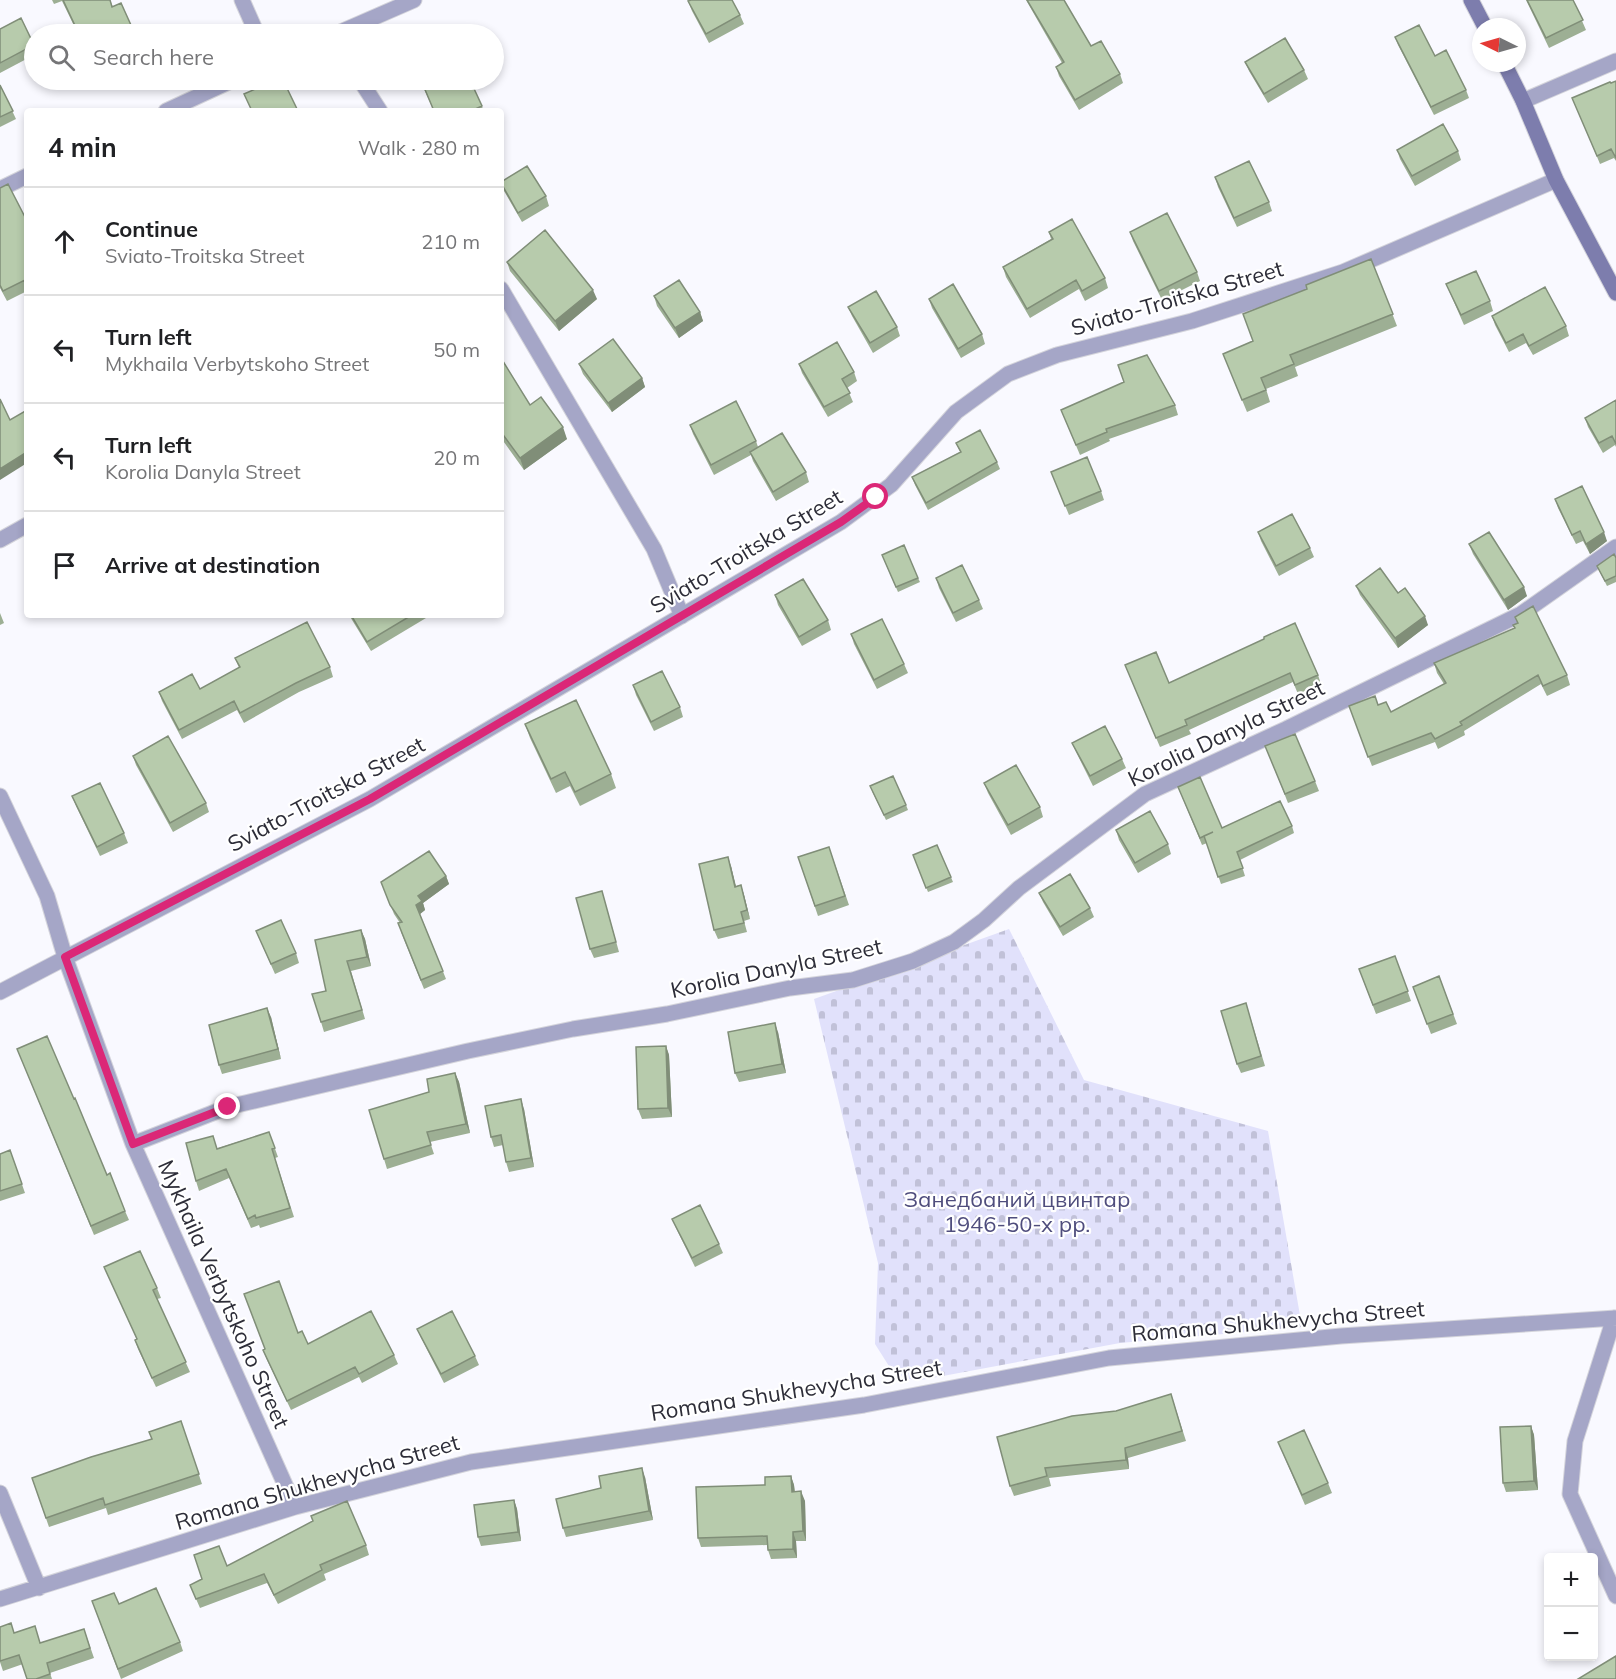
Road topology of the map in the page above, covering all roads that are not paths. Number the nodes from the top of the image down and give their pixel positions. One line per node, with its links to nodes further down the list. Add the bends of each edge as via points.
1 (242, 0): 5 (street)
2 (414, 0): 6 (street)
3 (1471, 0): 4 (street)
4 (1480, 18)
5 (253, 24)
6 (359, 24)
7 (1616, 61): 11 (street)
8 (1509, 72): 11 (street)
9 (211, 90): 12 (street)
10 (366, 90): 13 (street)
11 (1524, 101): 15 (street)
12 (172, 108)
13 (378, 108)
14 (24, 177): 16 (street)
15 (1557, 180): 17 (street); 22 (street, Sviato-Troitska Street, via 1342,272 1192,321 1057,355 1008,374 956,412 876,497 841,522)
16 (0, 189)
17 (1616, 293)
18 (504, 294): 22 (street, via 654,549)
19 (24, 527): 20 (street)
20 (0, 540)
21 (1616, 547): 26 (street, Korolia Danyla Street, via 1521,614 1145,794 954,942 913,962 853,980 790,988 468,1051 228,1107)
22 (682, 616): 24 (street, Sviato-Troitska Street, via 370,799)
23 (0, 796): 24 (street, Mykhaila Verbytskoho Street, via 47,896)
24 (65, 957): 25 (street, Sviato-Troitska Street); 26 (street, Mykhaila Verbytskoho Street)
25 (0, 992)
26 (133, 1144): 29 (street, Mykhaila Verbytskoho Street)
27 (1615, 1318): 29 (street, Romana Shukhevycha Street, via 1341,1336 1109,1358 864,1405 471,1462); 31 (street, via 1575,1441 1570,1494)
28 (0, 1493): 30 (street)
29 (295, 1507): 30 (street, Romana Shukhevycha Street)
30 (39, 1588): 32 (street, Romana Shukhevycha Street)
31 (1616, 1596)
32 (0, 1599)

